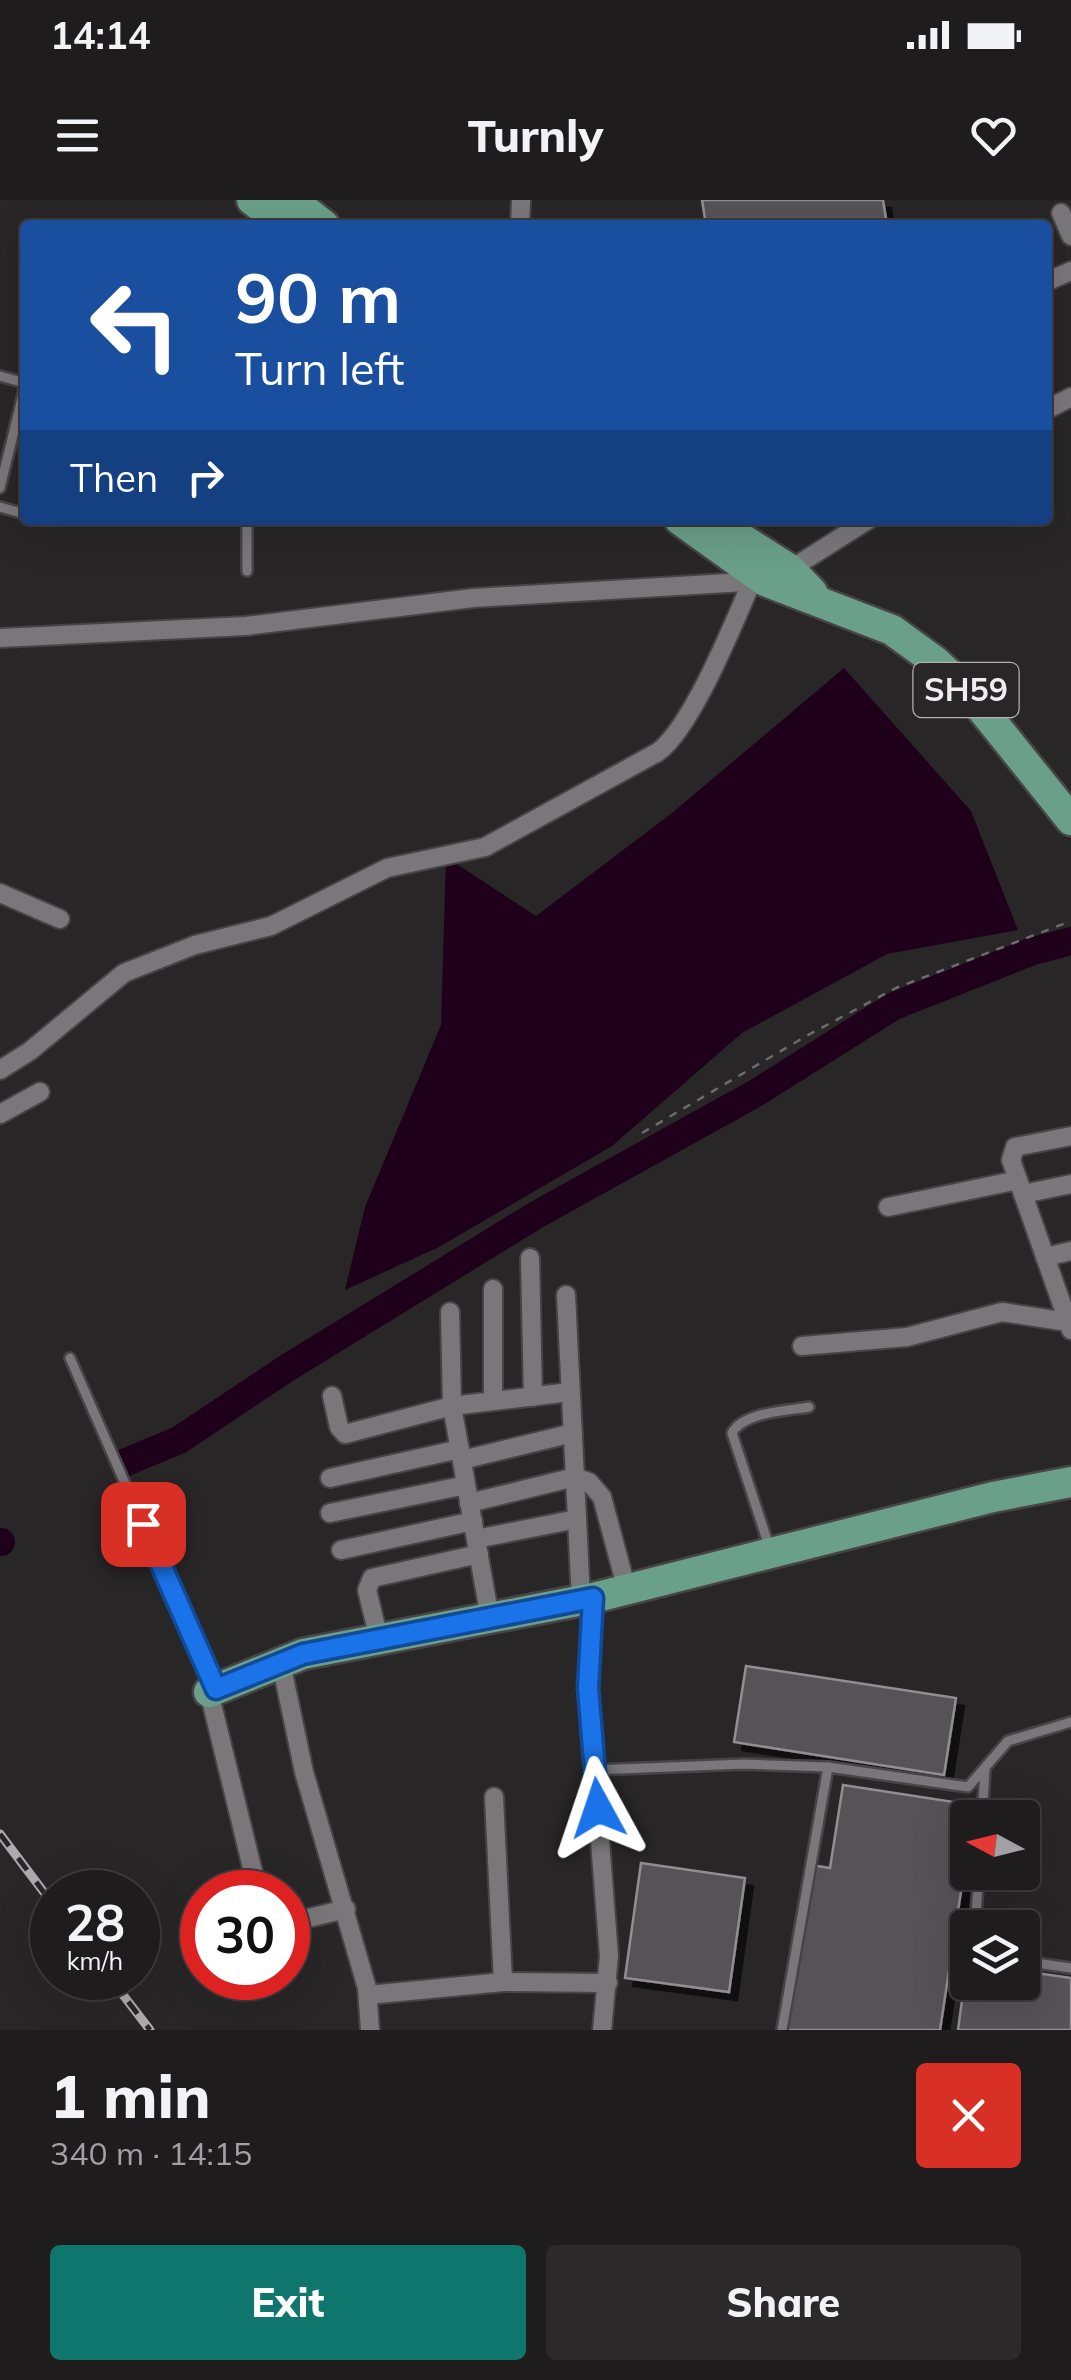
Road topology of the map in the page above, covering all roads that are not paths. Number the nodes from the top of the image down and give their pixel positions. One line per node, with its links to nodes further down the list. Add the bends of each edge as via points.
1 (273, 210): 3 (main road)
2 (1060, 213): 4 (street)
3 (307, 220)
4 (1071, 236)
5 (20, 405): 6 (lane)
6 (0, 488)
7 (247, 525): 11 (lane)
8 (688, 525): 12 (main road, SH59)
9 (719, 525): 12 (main road, SH59)
10 (859, 525): 12 (street)
11 (247, 572)
12 (769, 577): 13 (street, via 473,598 246,626); 14 (main road, SH59, via 892,630 936,662); 17 (street, via 676,736 658,752 484,848 387,868 270,926 195,944 124,973)
13 (0, 638)
14 (1067, 806)
15 (0, 893): 16 (street)
16 (60, 919)
17 (0, 1070)
18 (40, 1092): 19 (street)
19 (0, 1114)
20 (1071, 1136): 22 (street, via 1015,1147 1011,1160)
21 (1071, 1184): 22 (street)
22 (1020, 1187): 23 (street); 25 (street)
23 (888, 1207)
24 (1071, 1252): 25 (street)
25 (1045, 1257): 30 (street)
26 (530, 1258): 35 (street)
27 (493, 1289): 36 (street)
28 (566, 1295): 33 (street)
29 (450, 1312): 37 (street)
30 (1070, 1326): 31 (street, via 1002,1312 884,1341)
31 (802, 1346)
32 (70, 1358): 54 (lane)
33 (570, 1392): 35 (street); 39 (street)
34 (332, 1396): 37 (street, via 345,1434)
35 (533, 1396): 36 (street)
36 (493, 1401): 37 (street)
37 (452, 1406): 40 (street)
38 (808, 1407): 48 (lane, via 748,1419 732,1433)
39 (573, 1433): 40 (street); 41 (street)
40 (461, 1454): 42 (street); 46 (street)
41 (575, 1477): 45 (street); 46 (street); 49 (street, via 602,1497)
42 (330, 1478)
43 (1071, 1482): 48 (main road)
44 (330, 1513): 46 (street)
45 (577, 1519): 46 (street); 50 (street)
46 (473, 1520): 47 (street); 51 (street); 52 (street, via 372,1578 367,1590)
47 (341, 1550)
48 (771, 1553): 49 (main road)
49 (627, 1590): 50 (main road)
50 (587, 1599): 51 (main road); 58 (street)
51 (490, 1618): 52 (main road)
52 (379, 1640): 53 (main road)
53 (281, 1663): 54 (main road); 62 (street, via 304,1772)
54 (212, 1690): 61 (street)
55 (1071, 1722): 57 (lane, via 1008,1740)
56 (828, 1767): 57 (lane, via 962,1786); 58 (lane); 71 (lane)
57 (986, 1768): 60 (lane)
58 (595, 1770): 67 (street)
59 (494, 1797): 66 (street)
60 (983, 1800)
61 (253, 1870)
62 (346, 1910): 63 (street); 68 (street)
63 (310, 1918)
64 (1040, 1964): 65 (lane)
65 (1071, 1968)
66 (503, 1982): 67 (street); 68 (street)
67 (608, 1983): 70 (street)
68 (368, 1996): 69 (street)
69 (370, 2030)
70 (602, 2030)
71 (782, 2030)

